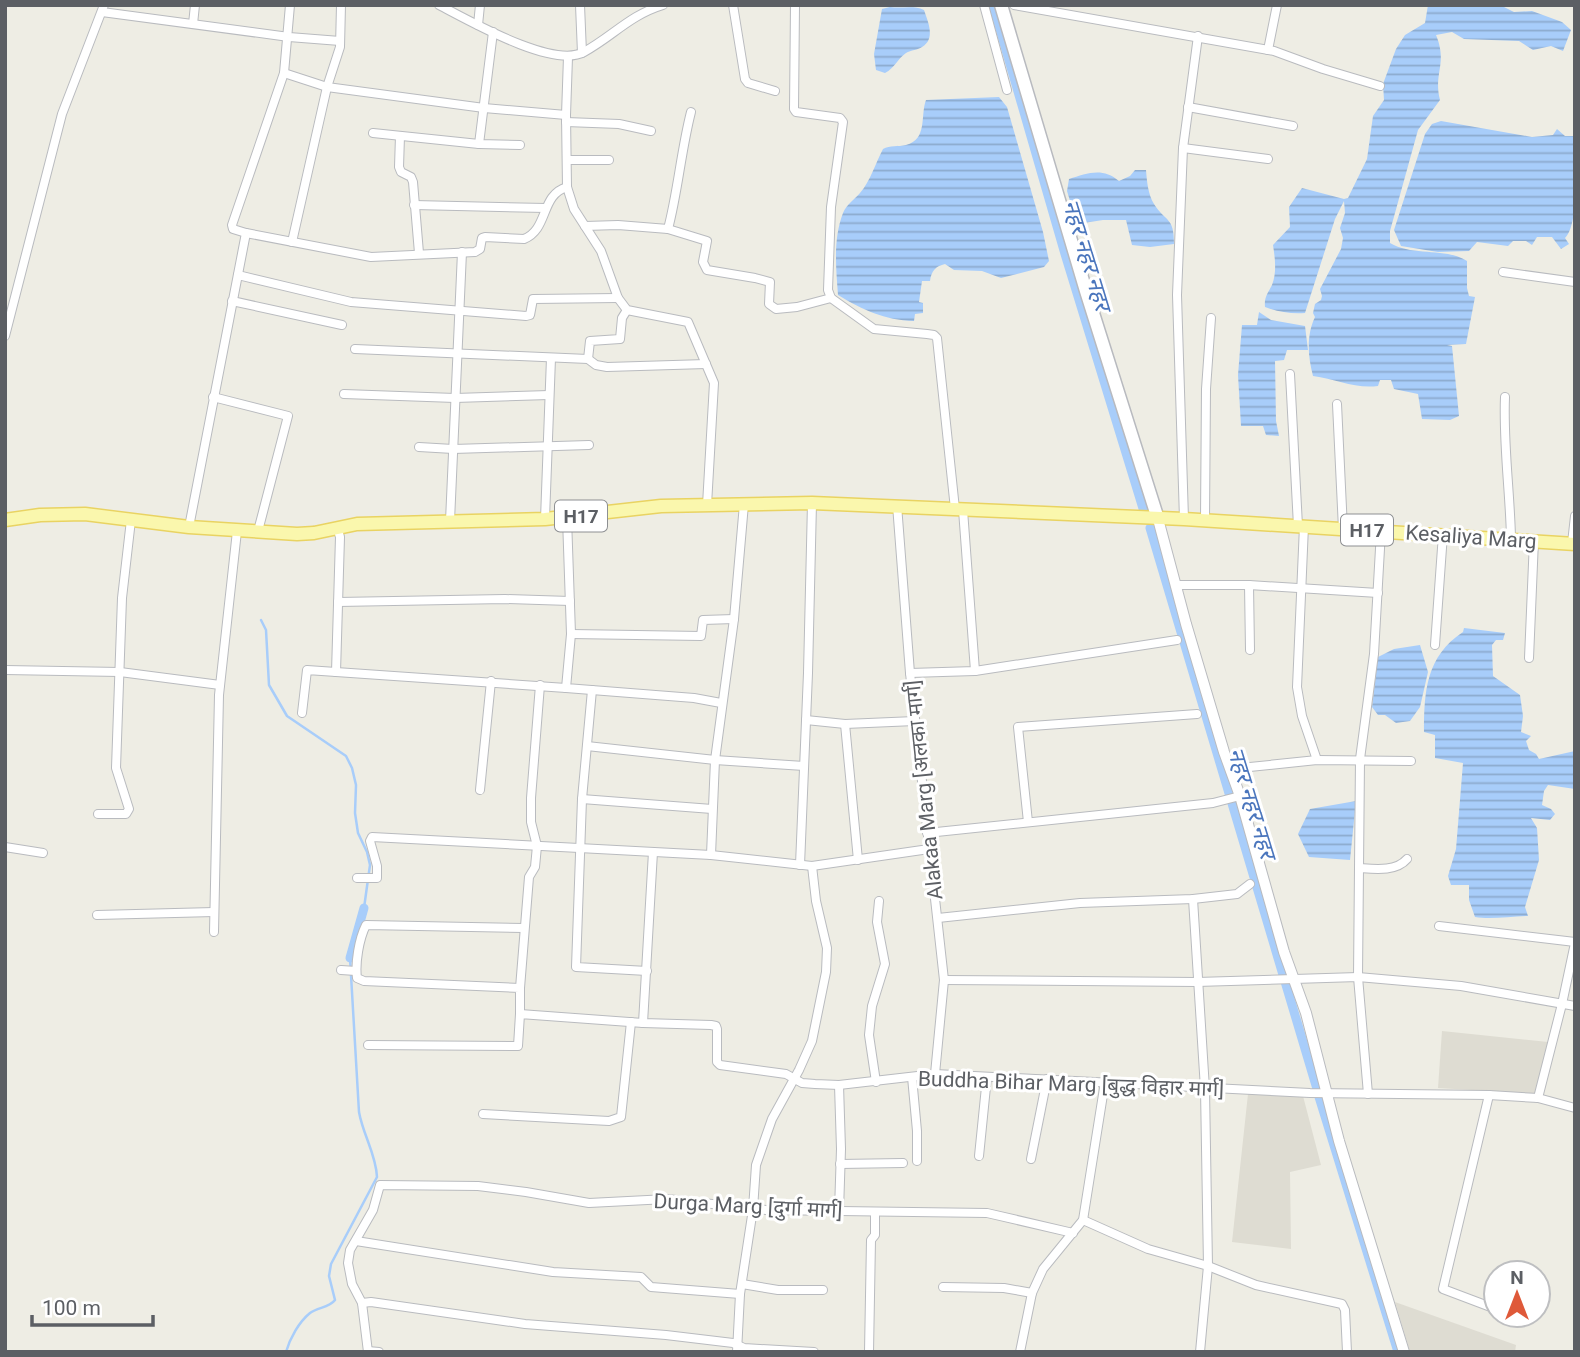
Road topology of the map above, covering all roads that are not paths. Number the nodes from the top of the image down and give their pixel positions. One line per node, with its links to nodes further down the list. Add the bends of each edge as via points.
1 (195, 5): 15 (street)
2 (290, 5): 19 (street)
3 (341, 5): 20 (street)
4 (439, 5): 16 (street)
5 (480, 5): 16 (street)
6 (580, 5): 22 (street)
7 (663, 5): 22 (street, via 636,15)
8 (733, 5): 28 (street, via 745,79)
9 (796, 5): 56 (street, via 794,109 843,122 831,208)
10 (984, 5): 27 (street)
11 (1001, 5): 87 (main road)
12 (1014, 5): 18 (street)
13 (1277, 5): 21 (street)
14 (103, 9): 15 (street); 62 (street, via 62,114)
15 (193, 24): 19 (street)
16 (478, 25): 17 (street)
17 (494, 32): 23 (street, via 521,46); 30 (street)
18 (1198, 36): 21 (street); 29 (street)
19 (289, 37): 20 (street); 24 (street)
20 (340, 41): 26 (street)
21 (1268, 50): 25 (street)
22 (582, 53): 23 (street)
23 (568, 57): 32 (street)
24 (284, 73): 26 (street); 48 (street, via 232,225)
25 (1380, 86)
26 (327, 87): 30 (street); 49 (street)
27 (1007, 90)
28 (775, 91)
29 (1188, 107): 33 (street); 39 (street)
30 (484, 108): 32 (street); 37 (street)
31 (691, 112): 47 (street)
32 (566, 118): 34 (street); 41 (street)
33 (1293, 126)
34 (651, 131)
35 (373, 133): 36 (street)
36 (400, 136): 37 (street); 44 (street, via 399,167 411,177)
37 (479, 144): 38 (street)
38 (520, 145)
39 (1183, 148): 40 (street); 88 (street, via 1177,295)
40 (1268, 159)
41 (567, 160): 42 (street); 43 (street)
42 (609, 160)
43 (567, 187): 45 (street, via 552,195); 46 (street)
44 (414, 205): 45 (street); 51 (street)
45 (546, 208): 50 (street, via 530,237 485,237 478,251)
46 (585, 226): 47 (street); 55 (street, via 601,251)
47 (668, 229): 56 (street, via 706,241 703,262 707,270 770,282 769,304 775,309)
48 (246, 233): 49 (street); 53 (street)
49 (292, 242): 51 (street, via 371,257)
50 (462, 252): 51 (street); 59 (street)
51 (419, 253)
52 (1503, 272): 54 (street)
53 (238, 275): 57 (street); 59 (street, via 351,302)
54 (1575, 282)
55 (618, 298): 58 (street); 59 (street, via 533,299 526,316)
56 (831, 298): 83 (street, via 874,329 937,338)
57 (232, 301): 61 (street); 71 (street)
58 (627, 310): 66 (street, via 620,339 590,341); 67 (street, via 688,322)
59 (458, 311): 64 (street)
60 (1211, 318): 91 (street)
61 (342, 325)
62 (5, 336)
63 (355, 349): 64 (street)
64 (457, 352): 65 (street); 73 (street)
65 (551, 358): 66 (street); 70 (street)
66 (588, 359): 67 (street, via 607,367)
67 (706, 364): 81 (street, via 714,383)
68 (1290, 374): 93 (street)
69 (344, 394): 73 (street)
70 (549, 395): 73 (street); 75 (street)
71 (213, 397): 94 (street); 98 (street, via 288,416)
72 (1505, 397): 101 (street)
73 (455, 398): 78 (street)
74 (1336, 404): 96 (street)
75 (547, 445): 76 (street); 78 (street); 86 (street)
76 (589, 445)
77 (419, 447): 78 (street)
78 (453, 449): 92 (street)
79 (812, 503): 80 (main road, H17); 82 (main road, H17); 129 (street)
80 (744, 504): 81 (main road, H17); 110 (street)
81 (707, 505): 85 (main road, H17)
82 (897, 505): 83 (main road, H17); 120 (street, Alakaa Marg [अलका मार्ग])
83 (959, 510): 87 (main road, H17); 117 (street)
84 (1575, 516): 103 (street)
85 (567, 518): 86 (main road, H17); 108 (street)
86 (545, 519): 92 (main road, H17)
87 (1158, 519): 88 (main road, Kesaliya Marg / H17); 105 (street)
88 (1184, 519): 91 (main road, Kesaliya Marg / H17)
89 (5, 520): 90 (main road, H17, via 67,513)
90 (131, 520): 94 (main road, H17); 118 (street)
91 (1205, 520): 93 (main road, Kesaliya Marg / H17)
92 (450, 521): 95 (main road, H17)
93 (1301, 526): 96 (main road, Kesaliya Marg / H17); 106 (street)
94 (189, 527): 97 (main road, H17)
95 (338, 527): 98 (main road, H17, via 297,534); 109 (street)
96 (1343, 529): 99 (main road, Kesaliya Marg / H17)
97 (237, 531): 98 (main road, H17); 122 (street)
98 (258, 531)
99 (1381, 531): 100 (main road, Kesaliya Marg / H17); 107 (street)
100 (1443, 534): 101 (main road, Kesaliya Marg / H17); 113 (street)
101 (1511, 538): 102 (main road, Kesaliya Marg / H17)
102 (1534, 540): 103 (main road, Kesaliya Marg / H17); 115 (street)
103 (1573, 543)
104 (1249, 584): 105 (street); 106 (street); 114 (street)
105 (1176, 585): 138 (street)
106 (1301, 589): 107 (street); 135 (street, via 1297,687)
107 (1378, 593): 133 (street)
108 (570, 601): 109 (street); 111 (street)
109 (338, 602): 119 (street)
110 (734, 619): 111 (street, via 703,620 701,636); 126 (street)
111 (571, 635): 124 (street)
112 (1177, 640): 117 (street)
113 (1435, 645)
114 (1250, 650)
115 (1528, 658)
116 (5, 670): 118 (street)
117 (975, 671): 120 (street)
118 (120, 672): 122 (street); 143 (street, via 116,768 129,809 126,814)
119 (335, 672): 121 (street); 127 (street, via 307,670)
120 (910, 673): 130 (street, Alakaa Marg [अलका मार्ग])
121 (491, 681): 123 (street); 139 (street)
122 (220, 685): 162 (street)
123 (540, 685): 124 (street); 146 (street, via 531,798)
124 (566, 688): 125 (street)
125 (592, 690): 126 (street); 132 (street)
126 (721, 703): 134 (street)
127 (302, 713)
128 (1197, 714): 144 (street, via 1017,727)
129 (806, 720): 131 (street); 137 (street)
130 (915, 722): 131 (street); 145 (street, Alakaa Marg [अलका मार्ग])
131 (845, 724): 154 (street)
132 (587, 746): 134 (street); 141 (street)
133 (1360, 759): 135 (street); 136 (street); 157 (street)
134 (715, 760): 137 (street); 142 (street)
135 (1317, 760): 138 (street)
136 (1410, 761)
137 (804, 766): 155 (street)
138 (1230, 769): 140 (street)
139 (480, 790)
140 (1238, 797): 144 (street); 172 (street)
141 (582, 799): 142 (street); 148 (street)
142 (712, 809): 152 (street)
143 (98, 814)
144 (1028, 822): 145 (street)
145 (927, 833): 149 (street, Alakaa Marg [अलका मार्ग])
146 (537, 846): 148 (street); 158 (street, via 372,837 377,878); 166 (street)
147 (5, 847): 151 (street)
148 (580, 848): 150 (street); 171 (street, via 576,967)
149 (929, 849): 154 (street); 164 (street, Alakaa Marg [अलका मार्ग])
150 (653, 852): 152 (street); 171 (street)
151 (43, 853)
152 (711, 855): 155 (street)
153 (1407, 859): 157 (street, via 1390,868)
154 (858, 860): 156 (street)
155 (800, 865): 156 (street)
156 (812, 866): 186 (street, via 827,965 812,1041)
157 (1359, 868): 173 (street)
158 (357, 878)
159 (1250, 884): 160 (street, via 1237,894)
160 (1193, 899): 164 (street, via 1040,906); 175 (street)
161 (879, 901): 188 (street, via 877,922 885,964 869,1035)
162 (214, 912): 163 (street); 167 (street)
163 (97, 915)
164 (938, 918): 174 (street, Alakaa Marg [अलका मार्ग])
165 (1438, 926): 168 (street)
166 (524, 928): 170 (street, via 366,925); 176 (street)
167 (214, 932)
168 (1575, 942): 177 (street)
169 (341, 970): 170 (street)
170 (356, 971): 176 (street, via 364,981)
171 (647, 971): 181 (street)
172 (1292, 977): 173 (street); 175 (street); 192 (street)
173 (1358, 977): 177 (street, via 1461,986); 193 (street)
174 (944, 980): 175 (street); 183 (street, Alakaa Marg [अलका मार्ग])
175 (1197, 982): 191 (street)
176 (520, 988): 179 (street)
177 (1562, 1004): 178 (street); 195 (street)
178 (1575, 1006)
179 (520, 1014): 180 (street, Buddha Bihar Marg [बुद्ध विहार मार्ग]); 182 (street, via 518,1046)
180 (631, 1022): 181 (street, Buddha Bihar Marg [बुद्ध विहार मार्ग]); 197 (street, via 621,1117 609,1121)
181 (643, 1023): 186 (street, Buddha Bihar Marg [बुद्ध विहार मार्ग], via 716,1026 720,1065)
182 (368, 1045)
183 (935, 1074): 184 (street, Buddha Bihar Marg [बुद्ध विहार मार्ग]); 185 (street, Buddha Bihar Marg [बुद्ध विहार मार्ग])
184 (912, 1077): 188 (street, Buddha Bihar Marg [बुद्ध विहार मार्ग]); 200 (street)
185 (988, 1077): 187 (street, Buddha Bihar Marg [बुद्ध विहार मार्ग]); 198 (street)
186 (794, 1078): 190 (street, Buddha Bihar Marg [बुद्ध विहार मार्ग], via 802,1083); 203 (street, via 772,1119 756,1165)
187 (1048, 1079): 189 (street, Buddha Bihar Marg [बुद्ध विहार मार्ग]); 199 (street)
188 (876, 1082): 190 (street, Buddha Bihar Marg [बुद्ध विहार मार्ग])
189 (1105, 1082): 191 (street, Buddha Bihar Marg [बुद्ध विहार मार्ग]); 206 (street)
190 (839, 1085): 202 (street)
191 (1205, 1089): 192 (street, Buddha Bihar Marg [बुद्ध विहार मार्ग]); 209 (street)
192 (1326, 1093): 193 (street, Buddha Bihar Marg [बुद्ध विहार मार्ग]); 225 (street)
193 (1368, 1094): 194 (street, Buddha Bihar Marg [बुद्ध विहार मार्ग])
194 (1489, 1095): 195 (street, Buddha Bihar Marg [बुद्ध विहार मार्ग]); 216 (street, via 1443,1289)
195 (1538, 1098): 196 (street, Buddha Bihar Marg [बुद्ध विहार मार्ग])
196 (1575, 1108)
197 (483, 1114)
198 (979, 1156)
199 (1031, 1159)
200 (917, 1161)
201 (903, 1163): 202 (street)
202 (840, 1164): 204 (street)
203 (753, 1209): 204 (street, Durga Marg [दुर्गा मार्ग]); 208 (street, Durga Marg [दुर्गा मार्ग], via 685,1200 589,1203 478,1186 380,1185); 210 (street)
204 (839, 1211): 205 (street, Durga Marg [दुर्गा मार्ग])
205 (876, 1212): 207 (street, Durga Marg [दुर्गा मार्ग], via 987,1213); 221 (street, via 871,1240)
206 (1083, 1220): 207 (street); 209 (street, via 1148,1249)
207 (1073, 1233): 213 (street, via 1043,1269)
208 (356, 1241): 214 (street, via 553,1272 641,1277 651,1287); 215 (street, via 350,1250 349,1275)
209 (1208, 1266): 223 (street); 224 (street, via 1256,1285 1342,1304)
210 (742, 1284): 212 (street); 214 (street)
211 (943, 1287): 213 (street)
212 (823, 1290)
213 (1032, 1293): 222 (street)
214 (740, 1294): 217 (street)
215 (362, 1303): 217 (street, via 526,1324 666,1335); 218 (street)
216 (1482, 1304)
217 (738, 1348): 220 (street)
218 (368, 1351): 219 (street)
219 (379, 1352)
220 (814, 1352)
221 (869, 1352)
222 (1020, 1352)
223 (1200, 1352)
224 (1347, 1352)
225 (1404, 1352)

